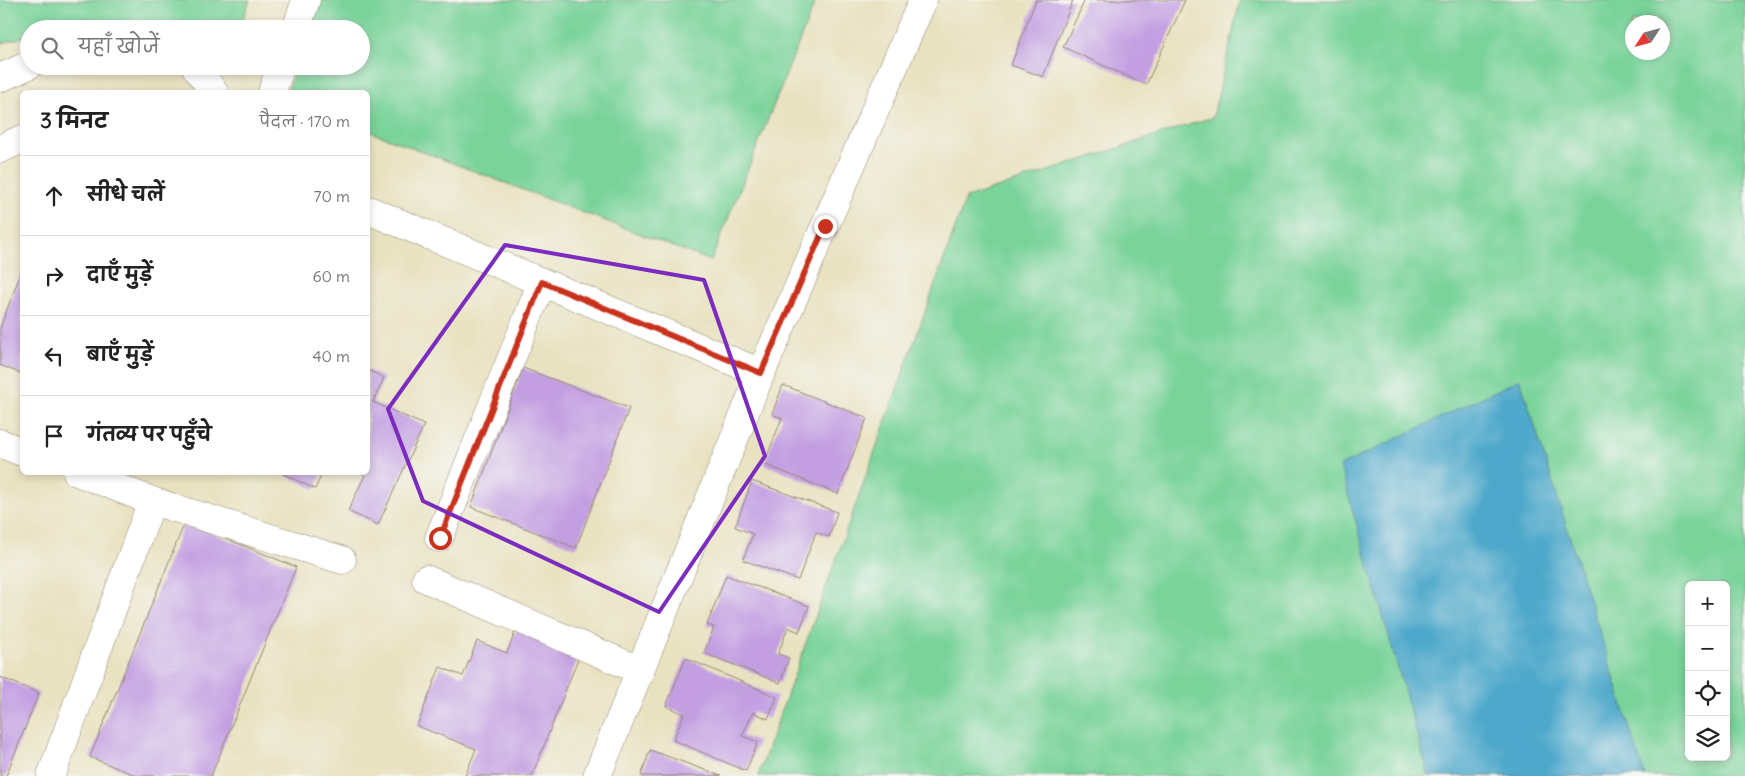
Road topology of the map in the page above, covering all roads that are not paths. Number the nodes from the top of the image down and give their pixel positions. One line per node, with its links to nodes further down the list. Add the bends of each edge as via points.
1 (306, 0): 3 (street)
2 (923, 0): 14 (street)
3 (299, 20)
4 (20, 68): 7 (street)
5 (202, 75): 8 (street)
6 (278, 75): 9 (street)
7 (0, 78)
8 (213, 90)
9 (273, 90)
10 (20, 140): 11 (street)
11 (0, 149)
12 (370, 211): 13 (street)
13 (542, 282): 14 (street); 19 (street)
14 (761, 373): 22 (street)
15 (0, 443): 16 (street)
16 (20, 451)
17 (85, 475): 18 (street)
18 (152, 501): 20 (street); 23 (street)
19 (440, 538)
20 (342, 560)
21 (426, 579): 22 (street)
22 (639, 670): 24 (street)
23 (51, 776)
24 (597, 776)

